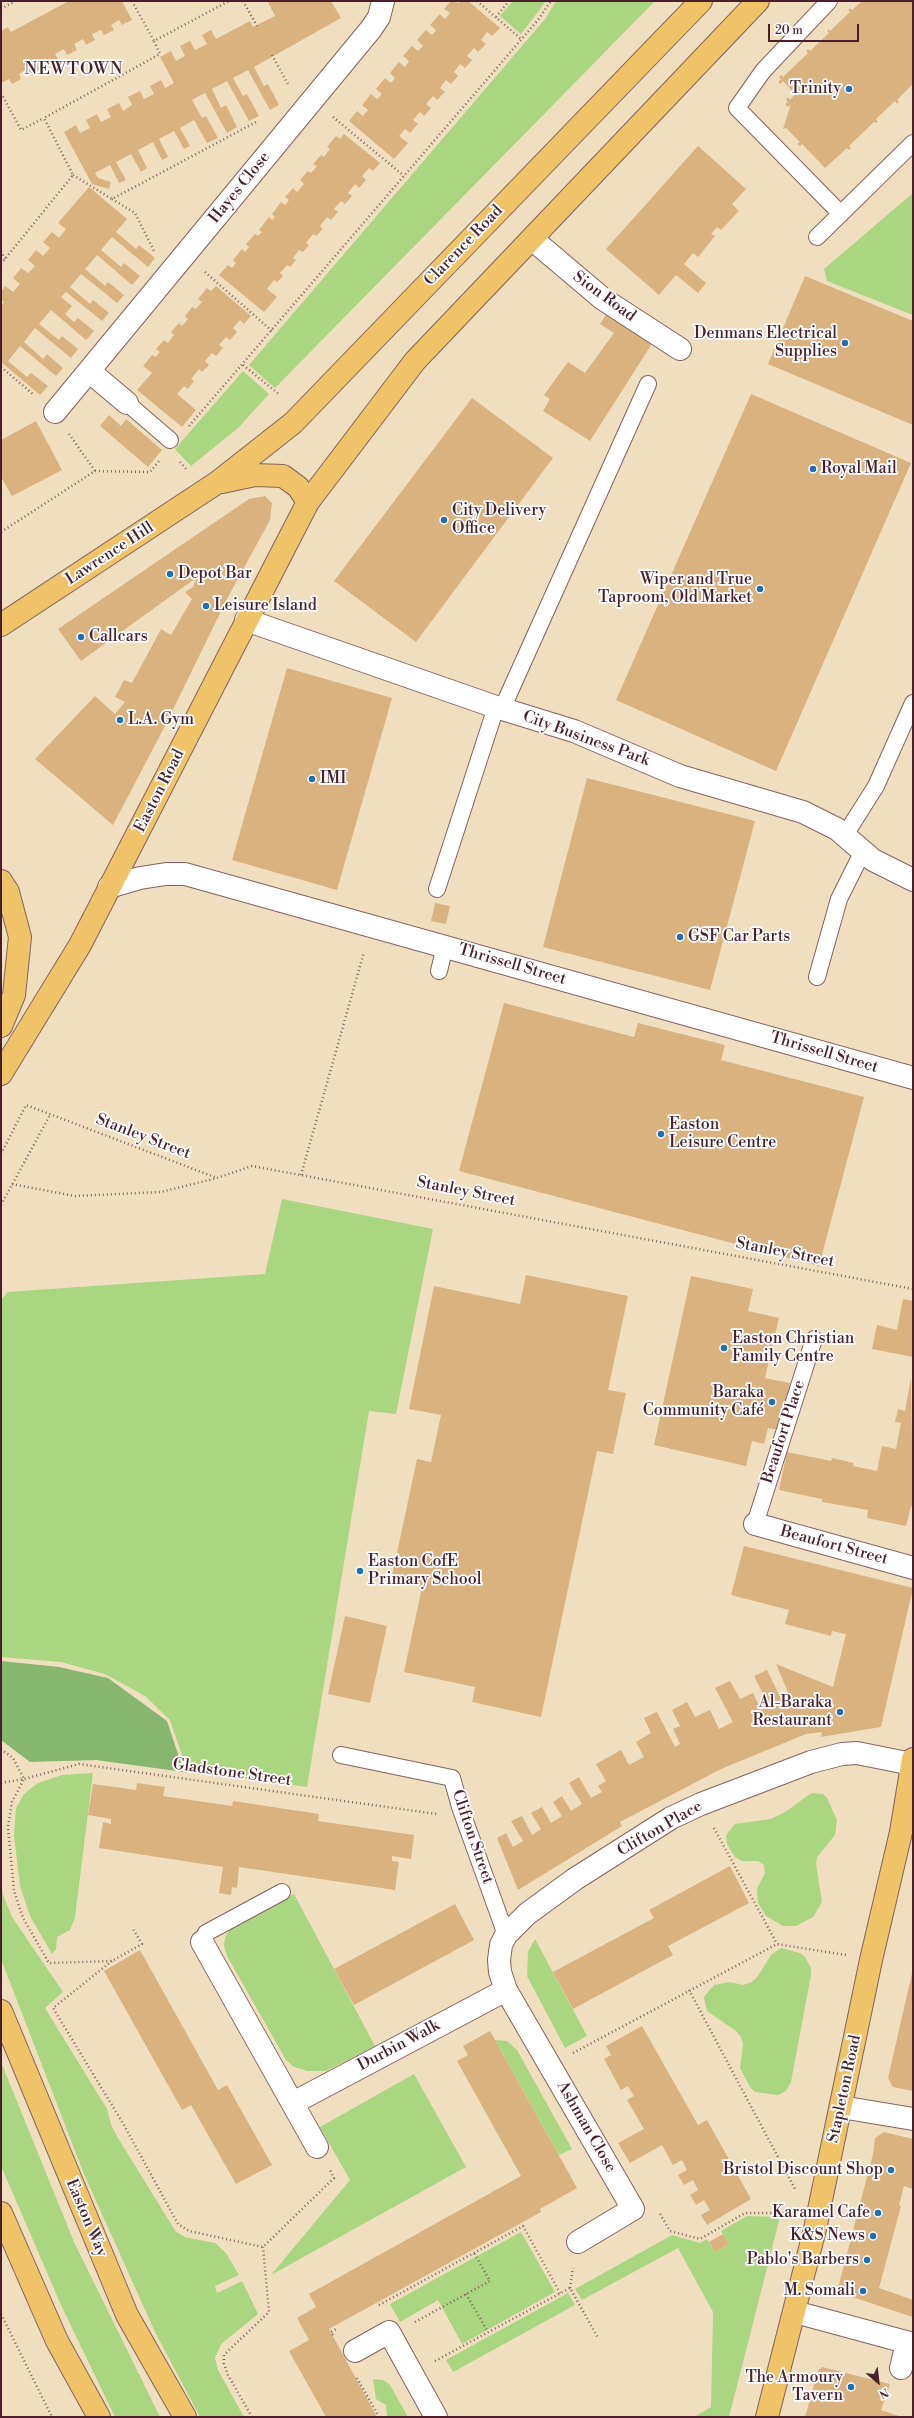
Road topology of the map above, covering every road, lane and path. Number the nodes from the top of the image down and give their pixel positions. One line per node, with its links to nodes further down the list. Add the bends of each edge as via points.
1 (15, 1): 12 (path)
2 (132, 1): 16 (path)
3 (229, 1): 16 (path)
4 (243, 1): 14 (path)
5 (383, 1): 19 (street, Hayes Close, via 379,16 371,29)
6 (477, 1): 13 (path)
7 (509, 1): 13 (path)
8 (551, 1): 15 (path)
9 (701, 1): 47 (main road, Clarence Road, via 293,423)
10 (758, 1): 28 (main road)
11 (829, 1): 26 (lane, via 763,70 737,108)
12 (1, 9)
13 (496, 17): 15 (path)
14 (256, 26)
15 (521, 39): 24 (path)
16 (154, 41): 20 (path, via 160,54)
17 (272, 55): 19 (path)
18 (1, 93): 20 (path, via 21,130)
19 (308, 106): 24 (path); 30 (street, Hayes Close)
20 (44, 118): 23 (path)
21 (263, 118): 25 (path)
22 (913, 143): 26 (lane)
23 (73, 175): 25 (path); 31 (path)
24 (404, 176): 34 (path)
25 (112, 198): 33 (path, via 135,214)
26 (841, 214): 27 (lane)
27 (817, 238)
28 (532, 239): 35 (street, Sion Road, via 603,299); 48 (main road, via 415,361)
29 (1, 251): 31 (path)
30 (185, 254): 33 (street, Hayes Close); 34 (path)
31 (5, 259): 32 (path)
32 (1, 264)
33 (166, 278): 38 (street, Hayes Close)
34 (272, 331): 36 (path)
35 (680, 349)
36 (243, 365): 40 (path); 43 (path)
37 (1, 367): 42 (path)
38 (89, 371): 41 (street); 42 (street, Hayes Close)
39 (648, 384): 53 (lane)
40 (280, 395)
41 (127, 403): 44 (lane)
42 (55, 412): 46 (path)
43 (188, 427)
44 (170, 440)
45 (164, 455): 46 (path, via 150,472)
46 (95, 472): 49 (path)
47 (218, 482): 48 (main road, via 255,475 283,476 298,487); 51 (main road, Lawrence Hill)
48 (308, 502): 50 (main road, Easton Road)
49 (1, 532)
50 (246, 620): 53 (street, City Business Park); 58 (main road, Easton Road, via 154,804)
51 (1, 625)
52 (913, 703): 54 (lane, via 876,786)
53 (499, 708): 54 (street, City Business Park, via 574,731 680,776 803,812 823,820); 59 (lane)
54 (844, 835): 55 (street, City Business Park)
55 (862, 853): 56 (street, City Business Park, via 886,868); 63 (lane, via 839,899)
56 (913, 880)
57 (1, 881): 64 (main road, via 8,892 20,938 14,994)
58 (109, 887): 60 (street, Thrissell Street, via 140,878 185,874); 65 (main road, Easton Road, via 80,946)
59 (438, 890)
60 (372, 925): 61 (street, Thrissell Street); 69 (path)
61 (445, 946): 62 (lane); 66 (street, Thrissell Street)
62 (439, 971)
63 (817, 977)
64 (1, 1026)
65 (1, 1074)
66 (913, 1078)
67 (50, 1115): 68 (path, Stanley Street, via 26,1105); 70 (path, Stanley Street); 71 (path)
68 (1, 1154)
69 (301, 1175): 70 (path, Stanley Street, via 252,1166); 73 (path, Stanley Street)
70 (217, 1178): 71 (path, via 161,1192 75,1196)
71 (12, 1184): 72 (path)
72 (1, 1205)
73 (913, 1289)
74 (814, 1339): 75 (lane, Beaufort Place)
75 (755, 1524): 76 (street, Beaufort Street)
76 (913, 1568)
77 (1, 1749): 80 (path, via 13,1758)
78 (341, 1755): 83 (lane, Clifton Street, via 452,1778)
79 (912, 1762): 82 (street, Clifton Place, via 857,1753 842,1754 810,1762); 84 (main road, Stapleton Road)
80 (24, 1779): 81 (path, Gladstone Street); 83 (path, Gladstone Street, via 79,1764 437,1814); 91 (path, via 12,1802 8,1827 14,1891 23,1918 49,1963)
81 (1, 1783)
82 (701, 1804): 87 (street, Clifton Place, via 671,1818 575,1880 527,1914); 89 (path)
83 (460, 1807): 87 (lane, Clifton Street)
84 (907, 1833): 90 (main road, Stapleton Road)
85 (282, 1892): 88 (lane, via 206,1933)
86 (133, 1929): 91 (path, via 142,1944)
87 (506, 1935): 92 (street, Clifton Place, via 501,1945 499,1960)
88 (202, 1942): 96 (street)
89 (777, 1944): 90 (path); 93 (path)
90 (871, 1960): 97 (main road, Stapleton Road)
91 (112, 1961): 104 (path, via 53,2008 124,2125 178,2224 189,2231)
92 (506, 1990): 95 (street, Ashman Close); 96 (street, Durbin Walk)
93 (689, 1990): 95 (path); 102 (path)
94 (1, 2011): 121 (main road, Easton Way, via 127,2315)
95 (550, 2065): 100 (street, Ashman Close)
96 (293, 2103): 99 (street)
97 (841, 2107): 98 (street); 102 (main road, Stapleton Road)
98 (913, 2119)
99 (317, 2147): 104 (path, via 334,2178)
100 (633, 2209): 102 (path, via 652,2199 670,2231 700,2239 745,2213); 103 (street)
101 (1, 2213): 120 (main road, via 57,2341)
102 (812, 2221): 108 (main road, Stapleton Road)
103 (578, 2242)
104 (263, 2247): 122 (path, via 270,2312 224,2355 228,2375)
105 (474, 2253): 106 (path, via 523,2226); 107 (path, via 490,2281); 113 (path, via 375,2307)
106 (560, 2293): 112 (path); 114 (path, via 570,2288)
107 (466, 2294): 112 (path); 113 (path)
108 (795, 2312): 115 (street); 124 (main road, Stapleton Road)
109 (1, 2314): 119 (path)
110 (329, 2329): 111 (path)
111 (331, 2332)
112 (488, 2332): 118 (path)
113 (390, 2334): 116 (street); 118 (street)
114 (598, 2338)
115 (910, 2343): 117 (street)
116 (355, 2351)
117 (901, 2368)
118 (412, 2374): 123 (street)
119 (52, 2417)
120 (99, 2417)
121 (185, 2417)
122 (252, 2417)
123 (436, 2417)
124 (768, 2417)

